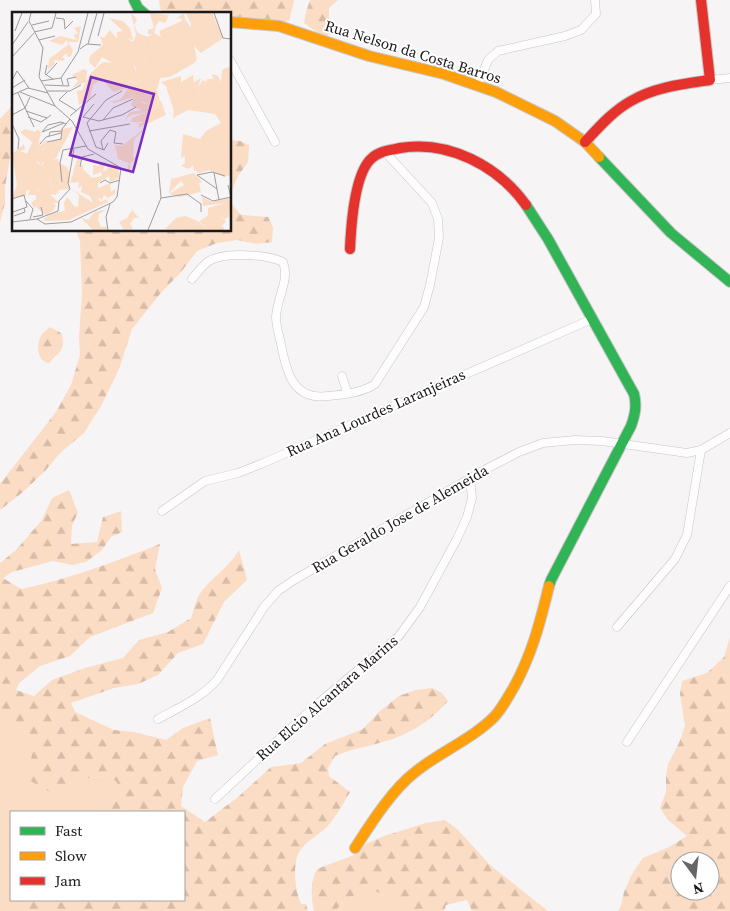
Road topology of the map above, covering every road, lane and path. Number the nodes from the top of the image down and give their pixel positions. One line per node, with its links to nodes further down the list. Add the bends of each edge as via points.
1 (595, 0): 7 (street, via 596,14 580,30 498,51 488,60)
2 (701, 0): 6 (street)
3 (231, 22): 7 (street, Rua Nelson da Costa Barros, via 279,26 369,56)
4 (231, 62): 8 (street)
5 (730, 78): 6 (street)
6 (710, 80): 9 (street, via 658,89 638,97 621,107)
7 (478, 85): 9 (street, Rua Nelson da Costa Barros, via 547,116)
8 (275, 142)
9 (585, 142): 13 (street, Rua Nelson da Costa Barros, via 671,232)
10 (384, 151): 11 (street, via 371,158 360,178); 14 (street, via 409,147 461,153 505,180 541,226); 16 (street, via 432,203 439,229 437,250 424,307 414,325 375,384 368,389)
11 (350, 249)
12 (192, 279): 16 (street, via 203,265 219,257 259,256 282,262 286,278 278,297 276,319 288,372 297,388 305,394 317,397)
13 (730, 282)
14 (592, 319): 18 (street, via 637,403 634,418); 21 (street, Rua Ana Lourdes Laranjeiras, via 261,464 205,480)
15 (342, 376): 16 (street)
16 (347, 392)
17 (730, 433): 19 (street)
18 (621, 443): 19 (street, Rua Geraldo Jose de Alemeida, via 687,453); 20 (street, Rua Geraldo Jose de Alemeida, via 575,440 543,443); 27 (street, via 551,580 536,639 504,705 480,728 413,773)
19 (701, 450): 23 (street, via 682,547)
20 (470, 478): 24 (street, Rua Geraldo Jose de Alemeida, via 278,591 208,690); 26 (street, Rua Elcio Alcantara Marins, via 472,498 467,517 420,607 398,636 316,705)
21 (162, 511)
22 (730, 586): 25 (street)
23 (617, 626)
24 (158, 719)
25 (627, 742)
26 (214, 799)
27 (355, 848)

